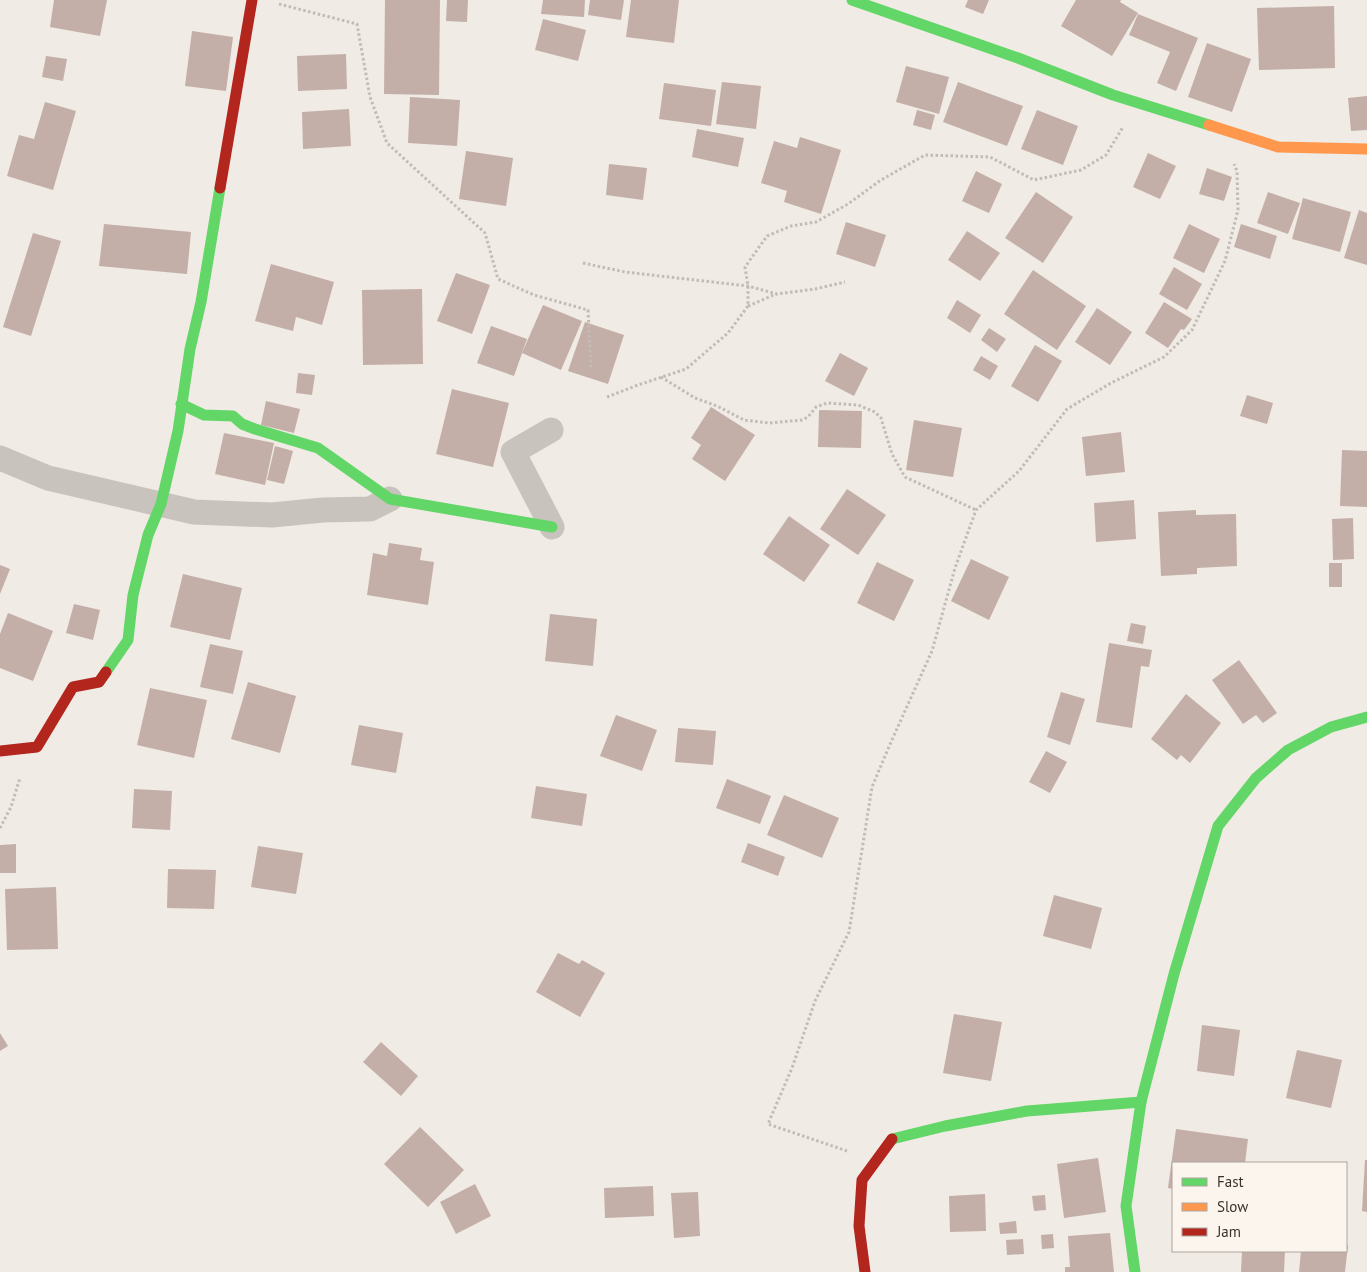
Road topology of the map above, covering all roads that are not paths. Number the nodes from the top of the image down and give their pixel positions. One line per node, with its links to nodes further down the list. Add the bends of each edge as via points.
1 (252, 0): 4 (street)
2 (852, 0): 3 (street, via 1137,103 1278,148)
3 (1367, 150)
4 (181, 404): 7 (street, via 204,415 233,416 255,429 318,448); 8 (street)
5 (551, 430): 9 (street, via 513,452)
6 (0, 458): 8 (street, via 48,478)
7 (390, 499): 8 (street, via 370,509 272,515 194,512); 9 (street)
8 (161, 504): 11 (street, via 148,535 134,595 128,640 99,682 73,687 36,747)
9 (552, 527)
10 (1367, 717): 12 (street, via 1331,727 1288,750 1256,778 1218,826 1174,974)
11 (0, 751)
12 (1141, 1102): 13 (street, via 1027,1111 892,1139 862,1180 858,1226); 14 (street, via 1126,1206)
13 (865, 1272)
14 (1135, 1272)

